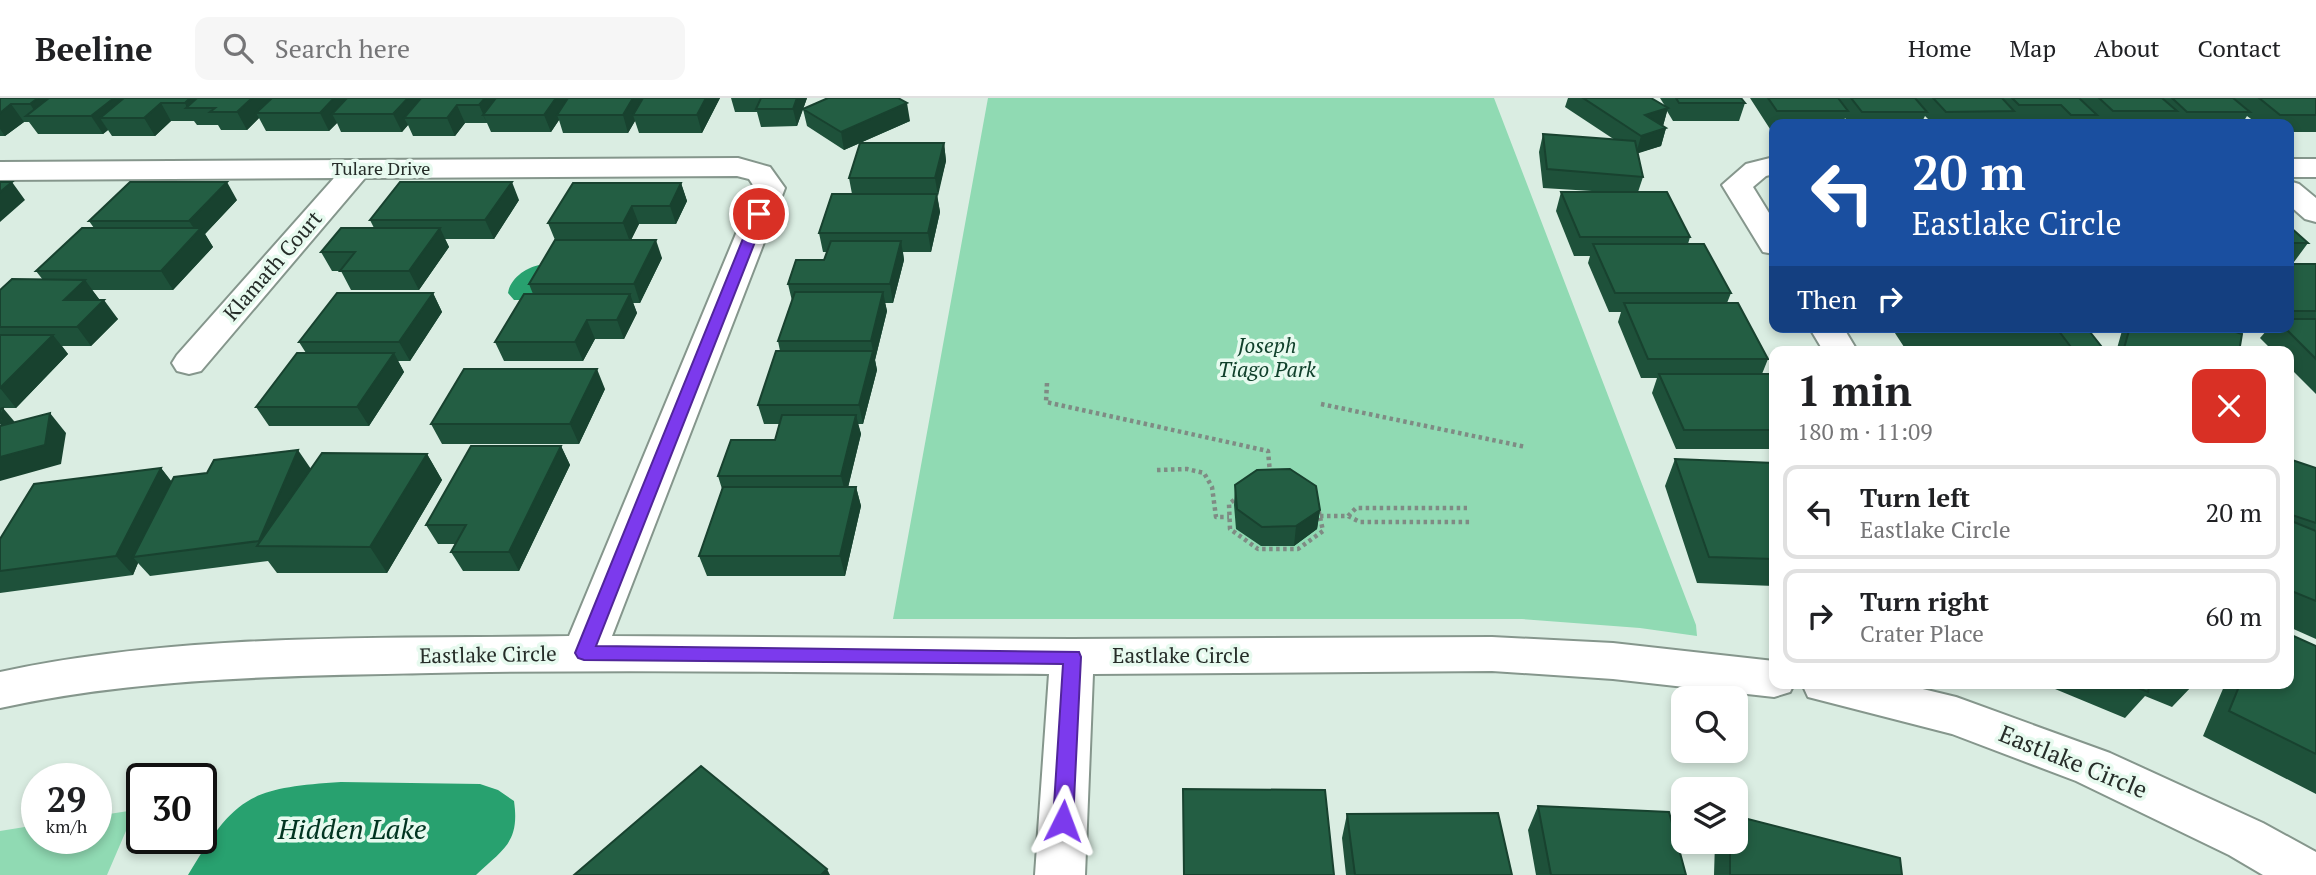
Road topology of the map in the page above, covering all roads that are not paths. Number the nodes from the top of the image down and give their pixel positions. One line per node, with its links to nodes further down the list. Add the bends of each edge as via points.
1 (1769, 167): 8 (street, via 1756,170 1737,185)
2 (2294, 168): 3 (street)
3 (2316, 168)
4 (357, 169): 5 (street, Tulare Drive); 9 (street, Klamath Court); 10 (street, Tulare Drive, via 738,167 760,173 769,188)
5 (0, 171)
6 (2294, 194): 7 (street)
7 (2316, 213)
8 (1769, 237)
9 (189, 363)
10 (584, 653): 11 (street, Eastlake Circle); 14 (street, Eastlake Circle, via 246,659 55,678)
11 (1072, 657): 12 (street, Eastlake Circle, via 1492,654 1613,661); 16 (street)
12 (1769, 678)
13 (1865, 689): 15 (street, Eastlake Circle)
14 (0, 690)
15 (1954, 700): 17 (street, Eastlake Circle, via 2246,839)
16 (1060, 875)
17 (2308, 875)

